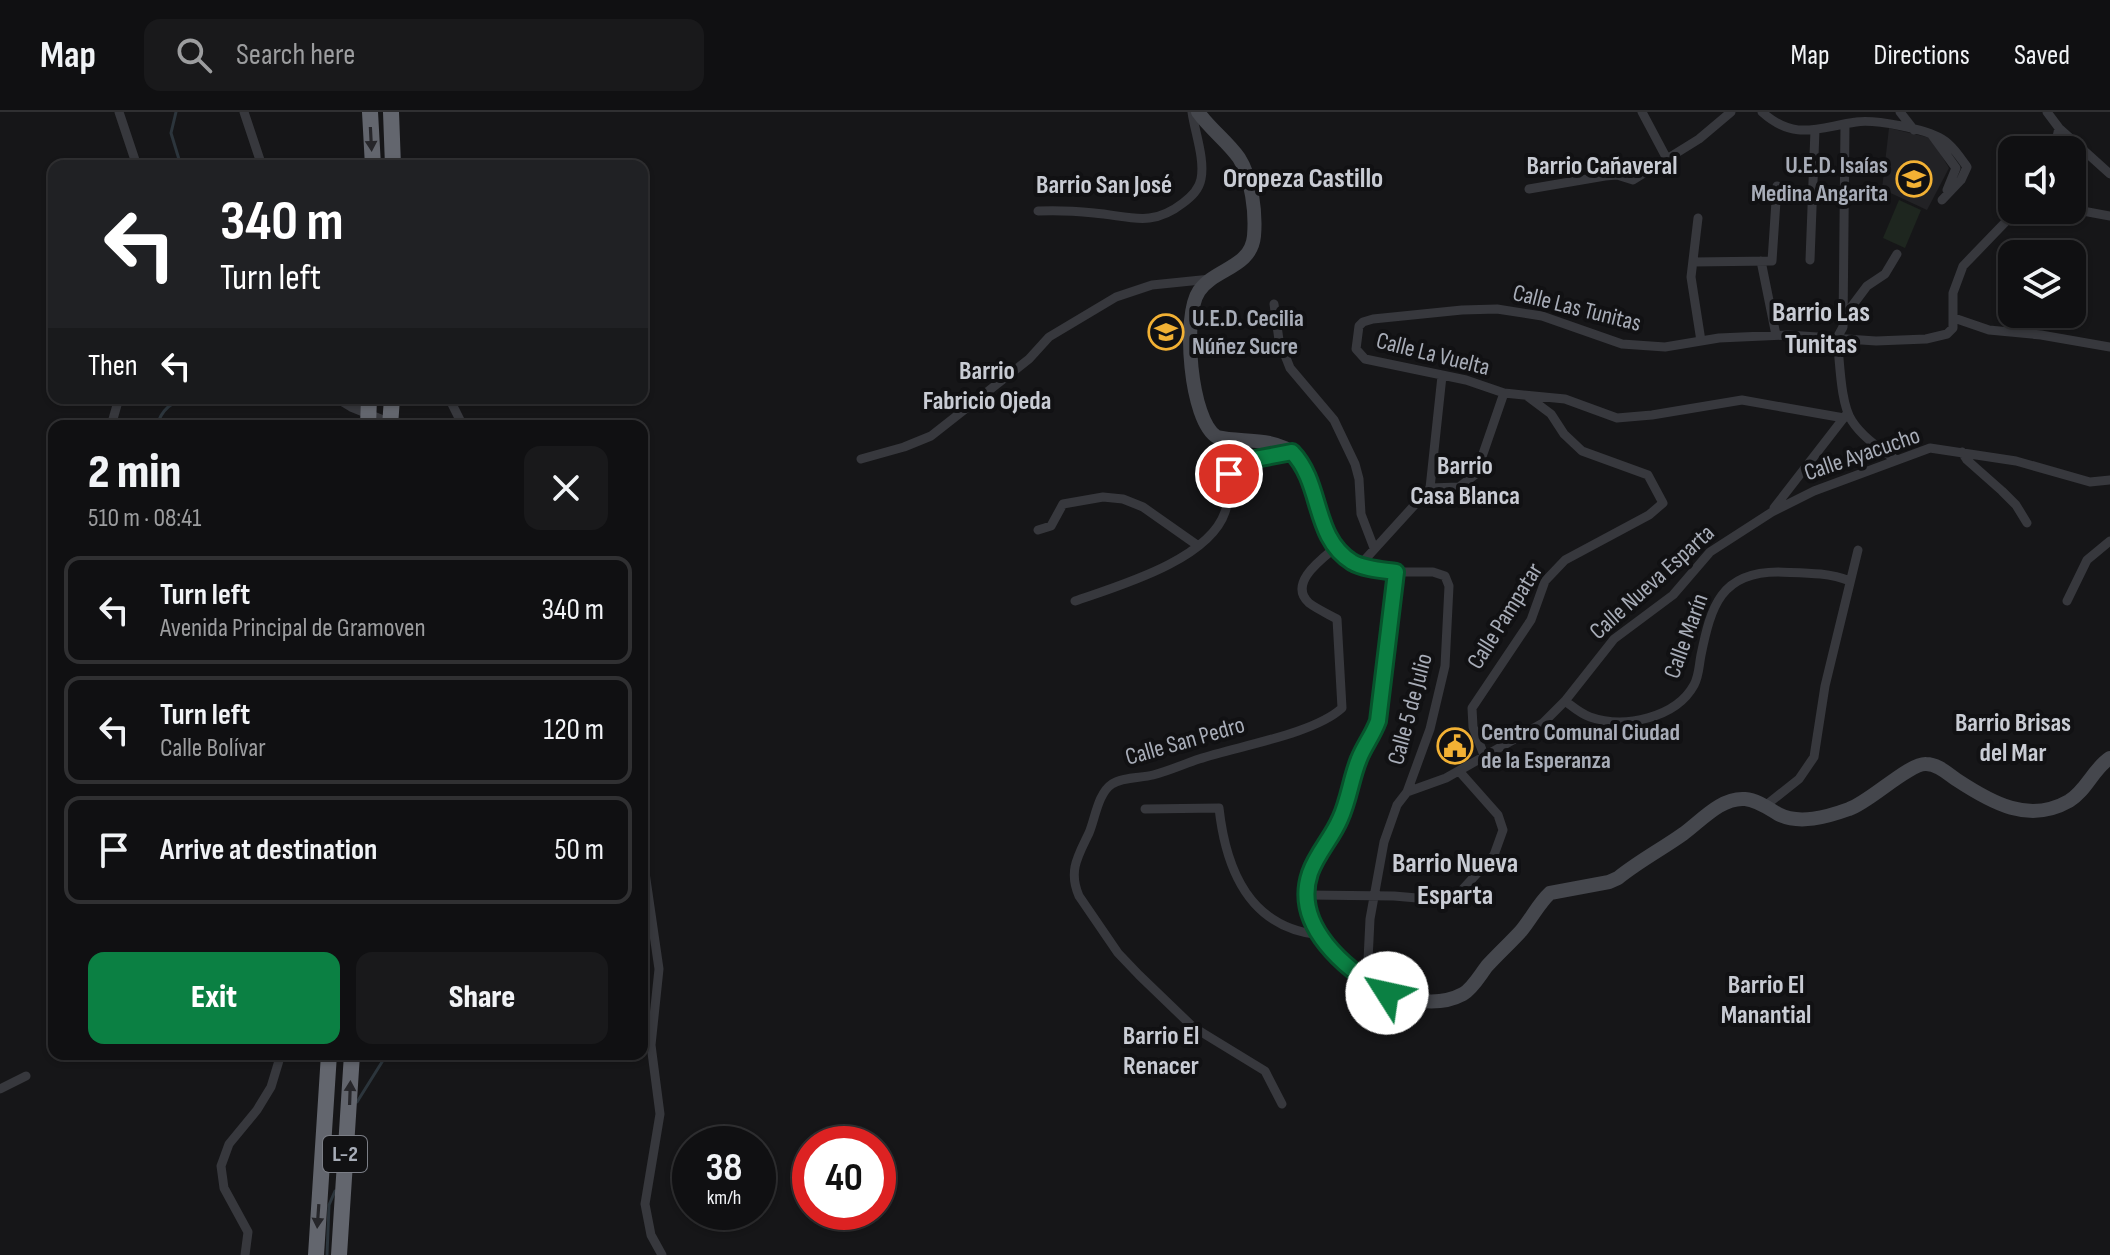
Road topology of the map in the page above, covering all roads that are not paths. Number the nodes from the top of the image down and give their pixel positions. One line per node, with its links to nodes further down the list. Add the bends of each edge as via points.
1 (119, 112): 19 (street)
2 (244, 112): 20 (street)
3 (370, 112): 21 (highway, one-way to 21)
4 (391, 112): 22 (highway)
5 (1192, 112): 26 (street, via 1201,182 1178,207 1142,219)
6 (1198, 112): 35 (street, via 1244,168 1253,208 1254,237 1247,255)
7 (1642, 112): 18 (street)
8 (1731, 112): 18 (street)
9 (1762, 112): 14 (street, via 1786,128)
10 (1900, 112): 15 (street)
11 (2047, 112): 13 (street)
12 (1845, 124): 14 (street); 15 (street, via 1859,121); 38 (street)
13 (2059, 128): 16 (street); 17 (street); 23 (street)
14 (1815, 130): 32 (street)
15 (1923, 132): 15 (street, via 1942,139 1967,167 1942,200 1956,168)
16 (2057, 136)
17 (2060, 136)
18 (1667, 159): 25 (street, via 1633,180 1605,176)
19 (135, 160)
20 (260, 160)
21 (373, 160)
22 (393, 160)
23 (2110, 174)
24 (1777, 186): 33 (street, via 1772,261)
25 (1529, 189)
26 (1038, 211)
27 (2086, 212): 28 (street)
28 (2110, 216)
29 (1698, 218): 34 (street)
30 (2004, 224): 37 (street, via 1963,266 1953,293)
31 (1897, 254): 38 (street)
32 (1810, 260)
33 (1761, 261): 34 (street); 39 (street)
34 (1693, 262): 41 (street, via 1692,296)
35 (1214, 278): 50 (street, via 1200,290 1190,325 1194,380 1205,424 1217,437 1274,444); 52 (street, via 1152,285 1116,297 1049,337 931,436)
36 (1274, 304): 62 (street, via 1290,368 1334,420 1355,464 1361,514)
37 (1954, 318): 40 (street, Calle Las Tunitas, via 1947,334 1926,339); 42 (street, via 1997,331)
38 (1842, 319): 40 (street)
39 (1776, 335): 40 (street, Calle Las Tunitas); 41 (street, Calle Las Tunitas)
40 (1837, 338): 48 (street)
41 (1701, 341): 43 (street, Calle Las Tunitas, via 1665,347 1622,344 1542,316 1482,309 1363,322)
42 (2110, 347)
43 (1356, 349): 44 (street, Calle La Vuelta, via 1365,359)
44 (1442, 376): 45 (street, Calle La Vuelta); 55 (street)
45 (1504, 393): 46 (street, Calle La Vuelta); 55 (street, via 1476,474 1459,487)
46 (1527, 396): 48 (street, Calle La Vuelta, via 1565,399 1617,418 1727,400); 70 (street, Calle Pampatar, via 1551,414 1582,451 1648,475 1663,503 1565,560 1545,581 1531,620 1472,708)
47 (346, 404): 49 (street)
48 (1846, 415): 53 (street); 56 (street)
49 (385, 420)
50 (1292, 452): 60 (street, via 1230,470 1225,514); 61 (street, via 1308,472 1324,529)
51 (1962, 452): 53 (street, Calle Ayacucho, via 1930,448); 54 (street, Calle Ayacucho, via 2090,482); 57 (street, via 2016,505)
52 (861, 459)
53 (1896, 460): 56 (street, Calle Ayacucho)
54 (2110, 480)
55 (1430, 488): 62 (street)
56 (1772, 512): 69 (street, Calle Nueva Esparta, via 1723,542 1673,595 1624,629)
57 (2027, 523)
58 (1038, 530): 60 (street, via 1051,526 1063,504 1116,497 1143,507)
59 (2110, 541): 68 (street, via 2087,560)
60 (1197, 545): 67 (street, via 1157,571)
61 (1336, 547): 64 (street); 86 (street, Calle San Pedro, via 1309,572 1302,589 1310,604 1337,619 1342,708 1301,729 1110,785 1074,864 1079,896 1118,953 1186,1022 1265,1071)
62 (1374, 548): 64 (street)
63 (1858, 550): 66 (street)
64 (1360, 565): 65 (street)
65 (1396, 572): 73 (street, Calle 5 de Julio, via 1433,572 1445,576 1449,586 1445,666 1425,749); 77 (street, via 1378,721 1358,761 1340,820 1312,866)
66 (1850, 581): 69 (street, Calle Marín, via 1789,572 1736,580 1717,603 1696,681 1677,703 1652,716 1607,721); 74 (street, via 1814,757 1799,779)
67 (1075, 601)
68 (2067, 601)
69 (1565, 701): 70 (street, Calle Nueva Esparta, via 1543,723)
70 (1484, 755): 72 (street, Calle Nueva Esparta)
71 (2110, 758): 74 (street, via 2071,799 2044,811 2004,806 1925,763 1862,804 1839,812 1798,820)
72 (1459, 771): 73 (street, Calle Nueva Esparta); 78 (street, via 1501,822 1494,855 1461,891 1445,899)
73 (1407, 792): 78 (street, Calle 5 de Julio, via 1392,816)
74 (1765, 806): 80 (street, via 1744,799 1729,801 1618,878 1550,893 1462,994 1417,999)
75 (1145, 809): 79 (street, via 1219,808 1243,893 1289,929)
76 (648, 893): 90 (street, via 659,969 651,1045 660,1114 645,1204 651,1235)
77 (1307, 895): 78 (street); 79 (street)
78 (1374, 897): 80 (street, Calle 5 de Julio)
79 (1320, 935): 80 (street)
80 (1370, 983)
81 (280, 1060): 87 (street, via 264,1099 229,1144 221,1166 224,1188 248,1232)
82 (329, 1060): 88 (highway, L-2, one-way to 88)
83 (352, 1060): 89 (highway, L-2, one-way to 83)
84 (26, 1076): 85 (street)
85 (0, 1089)
86 (1282, 1104)
87 (245, 1255)
88 (316, 1255)
89 (339, 1255)
90 (662, 1255)

